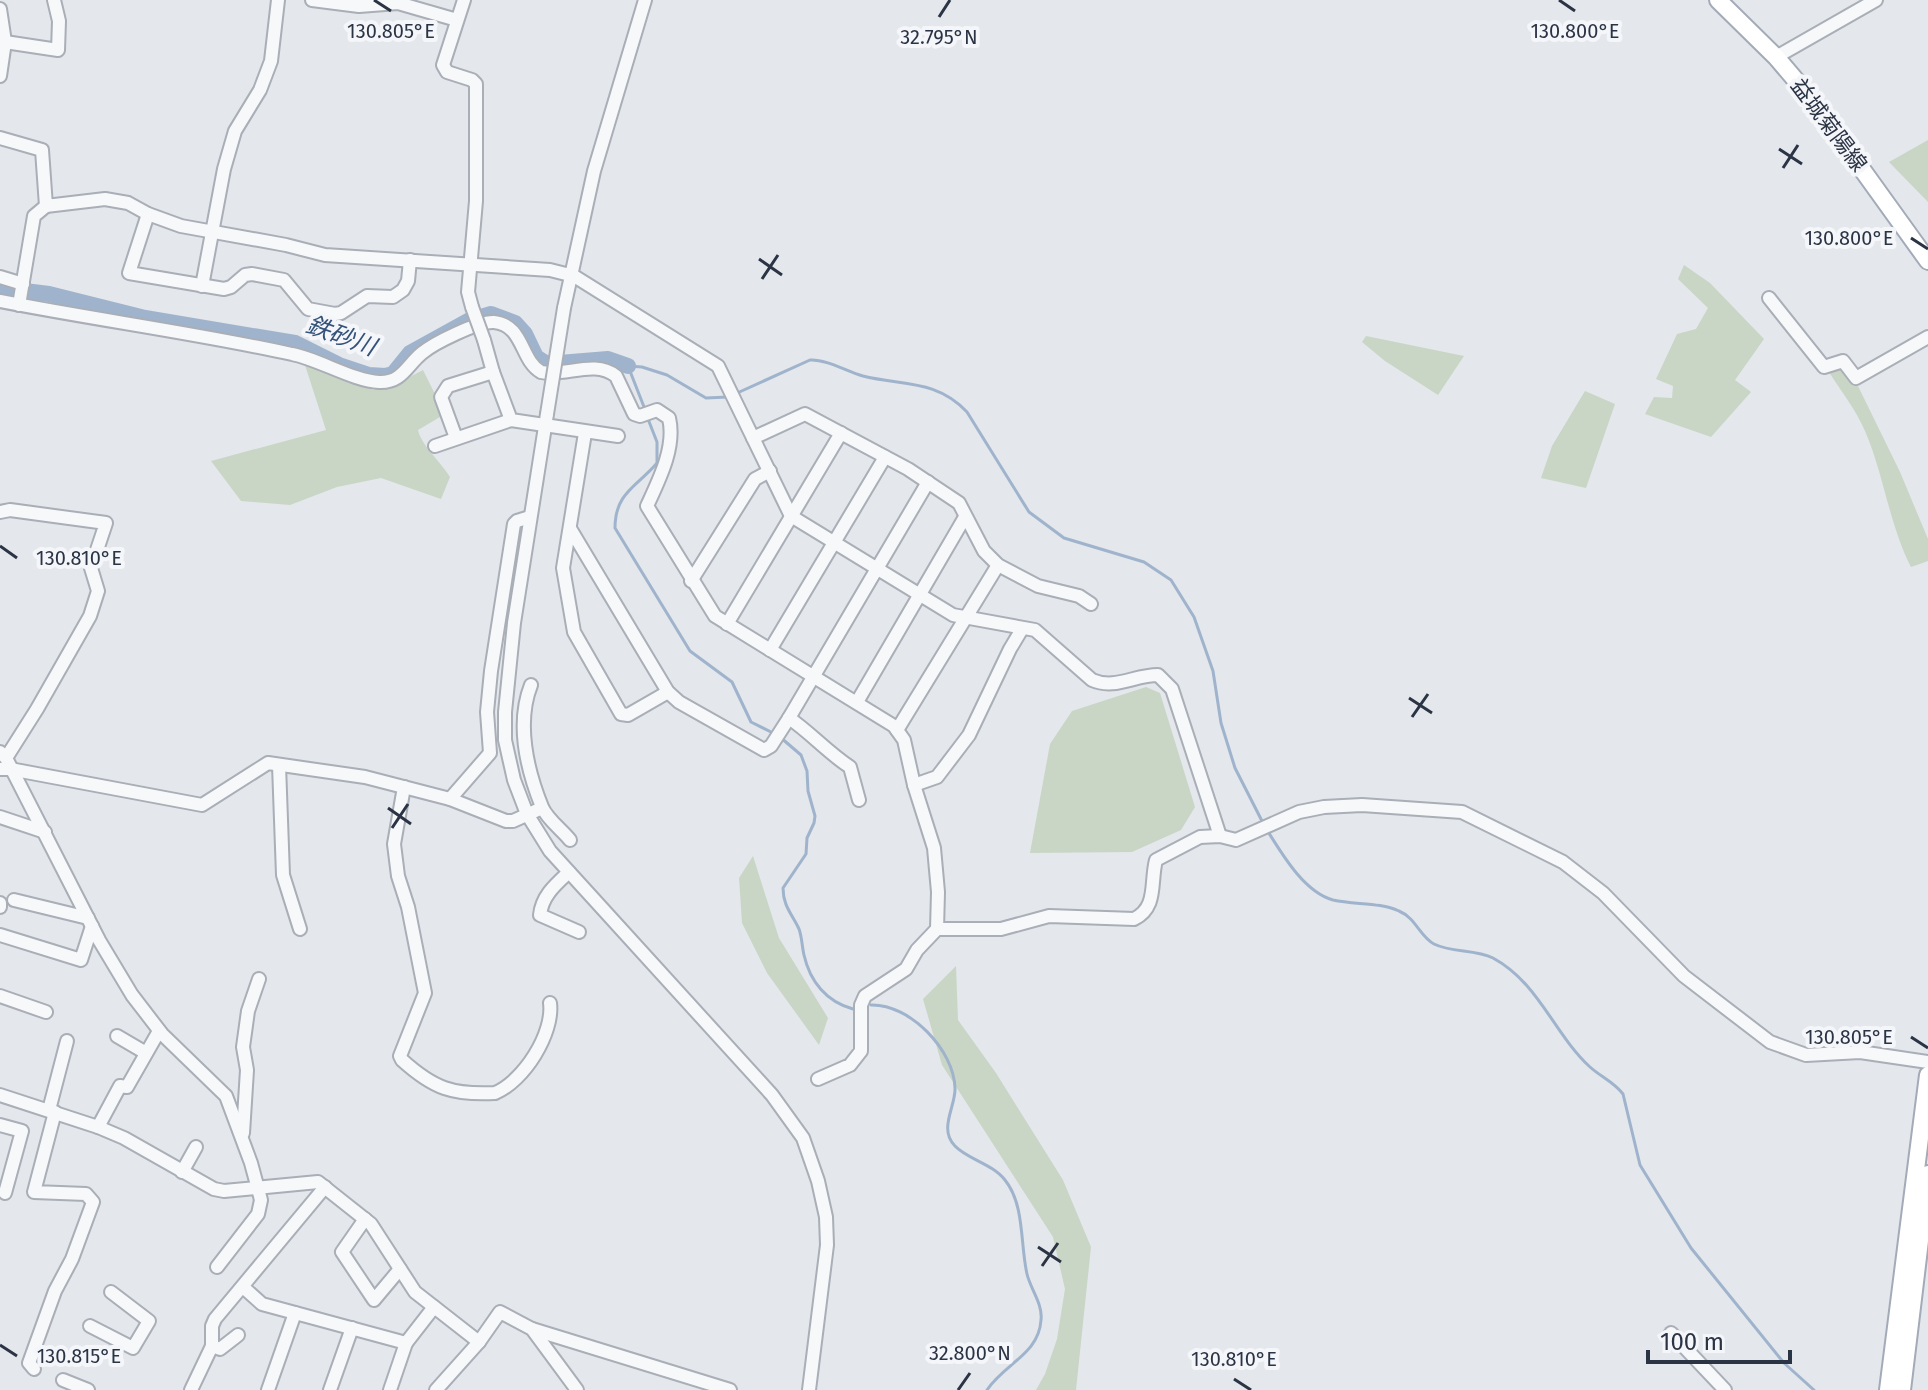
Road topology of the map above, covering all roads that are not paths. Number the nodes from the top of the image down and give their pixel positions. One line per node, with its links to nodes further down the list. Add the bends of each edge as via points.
1 (54, 0): 10 (street, via 58,50)
2 (278, 0): 16 (street, via 271,61 235,131)
3 (312, 0): 9 (street, via 359,6 398,3)
4 (464, 0): 9 (street)
5 (645, 0): 20 (street)
6 (1718, 0): 11 (main road, 益城菊陽線)
7 (1876, 0): 11 (street)
8 (0, 9): 10 (street)
9 (457, 20): 19 (street, via 443,65 447,72 476,84)
10 (5, 42): 12 (street)
11 (1776, 57): 18 (main road, 益城菊陽線)
12 (0, 76)
13 (0, 138): 14 (street, via 42,150)
14 (46, 206): 15 (street, via 105,199); 22 (street, via 34,216)
15 (148, 214): 16 (street); 23 (street, via 129,273)
16 (211, 232): 17 (street, via 325,255); 23 (street)
17 (410, 260): 19 (street); 23 (street, via 403,290 393,297 367,296 335,314 308,309 284,280 245,275 224,289)
18 (1928, 261)
19 (470, 265): 20 (street); 28 (street, bridge, via 468,292)
20 (569, 274): 30 (street, bridge); 35 (street, via 710,360 725,377)
21 (0, 277): 22 (street)
22 (23, 284): 26 (street)
23 (202, 286)
24 (1769, 298): 27 (street, via 1824,367 1843,361 1856,378)
25 (0, 301): 26 (street)
26 (19, 305): 48 (street, via 296,354 376,382 404,374 422,353 474,326 498,323 518,336 541,372 612,372 634,414 662,412 669,418 671,436 661,477 647,506)
27 (1928, 337)
28 (493, 372): 29 (street); 34 (street, via 444,391 441,397)
29 (511, 420): 30 (street); 34 (street)
30 (546, 420): 31 (street); 42 (street)
31 (585, 433): 33 (street); 44 (street)
32 (841, 433): 35 (street, via 805,414); 37 (street); 41 (street)
33 (618, 436)
34 (456, 438): 36 (street)
35 (753, 438): 38 (street)
36 (435, 446)
37 (885, 457): 39 (street); 45 (street)
38 (770, 471): 41 (street); 48 (street, via 755,479)
39 (928, 482): 43 (street, via 959,503); 47 (street)
40 (0, 512): 61 (street, via 106,523 91,568 98,591 90,616)
41 (791, 516): 45 (street); 52 (street)
42 (530, 517): 65 (street, via 514,524 506,564 487,712 490,753); 68 (street, via 505,712 508,760)
43 (965, 517): 46 (street); 49 (street)
44 (571, 530): 57 (street); 57 (street, via 563,568 574,632 619,713 628,715)
45 (834, 542): 47 (street); 54 (street)
46 (998, 565): 50 (street); 51 (street)
47 (875, 568): 49 (street); 55 (street)
48 (691, 581): 52 (street, via 715,616)
49 (920, 595): 51 (street); 58 (street)
50 (1091, 604)
51 (964, 619): 53 (street); 60 (street)
52 (727, 624): 54 (street)
53 (1022, 629): 63 (street, via 969,735 937,777); 71 (street, via 1035,630 1102,684 1158,675 1172,689)
54 (770, 650): 55 (street)
55 (814, 676): 58 (street); 59 (street)
56 (531, 685): 67 (street, via 523,705 525,737)
57 (668, 692): 59 (street, via 761,751 771,746)
58 (857, 702): 60 (street)
59 (787, 721): 66 (street, via 809,732 850,767)
60 (897, 730): 63 (street)
61 (4, 762): 62 (street, via 202,805 268,763); 70 (street)
62 (279, 765): 64 (street); 76 (street, via 283,875)
63 (914, 785): 77 (street, via 934,848)
64 (404, 787): 65 (street); 82 (street, via 394,844 425,993 402,1060 425,1080 458,1093 501,1091 531,1062 552,1017)
65 (450, 799): 68 (street, via 506,821)
66 (859, 800)
67 (542, 808): 68 (street); 72 (street)
68 (527, 814): 73 (street)
69 (0, 817): 70 (street)
70 (45, 832): 75 (street)
71 (1220, 836): 77 (street, via 1200,837 1156,860 1151,902 1134,919 1049,916 1001,929); 88 (street, via 1236,840 1299,812 1362,805 1462,812 1563,862 1603,893 1684,976 1779,1047 1806,1055 1860,1052)
72 (570, 840)
73 (569, 872): 78 (street, via 551,888 540,915); 129 (street, via 772,1095 803,1138 824,1205 827,1245)
74 (14, 900): 75 (street)
75 (90, 922): 79 (street, via 81,960); 84 (street)
76 (300, 929)
77 (937, 929): 90 (street, via 906,969 865,996 861,1051 850,1065)
78 (579, 932)
79 (0, 935)
80 (259, 979): 95 (street, via 243,1047 247,1070)
81 (0, 996): 83 (street)
82 (550, 1003)
83 (46, 1012)
84 (159, 1031): 87 (street); 95 (street, via 226,1096)
85 (117, 1036): 87 (street)
86 (67, 1041): 92 (street)
87 (146, 1053): 94 (street, via 127,1087 117,1084)
88 (1928, 1062)
89 (1928, 1075): 120 (main road)
90 (818, 1079)
91 (0, 1095): 92 (street)
92 (52, 1111): 94 (street); 118 (street, via 34,1192 86,1194 93,1202 29,1363)
93 (0, 1125): 100 (street, via 22,1131)
94 (98, 1127): 97 (street)
95 (242, 1140): 101 (street)
96 (196, 1147): 97 (street)
97 (182, 1172): 101 (street, via 214,1189)
98 (1928, 1174): 120 (main road)
99 (325, 1187): 101 (street, via 318,1182); 103 (street); 106 (street)
100 (5, 1193)
101 (258, 1194): 102 (street); 104 (street, via 258,1214)
102 (273, 1210)
103 (365, 1219): 105 (street); 105 (street, via 342,1252 374,1300)
104 (217, 1267)
105 (400, 1269): 108 (street, via 415,1292)
106 (243, 1287): 109 (street, via 262,1304); 117 (street, via 215,1319)
107 (111, 1292): 110 (street, via 149,1321 133,1348)
108 (434, 1307): 115 (street); 116 (street)
109 (295, 1313): 111 (street); 123 (street)
110 (90, 1326)
111 (352, 1328): 116 (street); 124 (street)
112 (532, 1329): 115 (street, via 500,1312); 127 (street); 128 (street)
113 (1671, 1333): 130 (street)
114 (238, 1335): 117 (street, via 220,1349)
115 (479, 1342): 126 (street)
116 (406, 1343): 125 (street)
117 (212, 1346): 122 (street)
118 (34, 1369)
119 (63, 1380): 121 (street)
120 (1895, 1387)
121 (88, 1390)
122 (191, 1390)
123 (268, 1390)
124 (330, 1390)
125 (390, 1390)
126 (436, 1390)
127 (577, 1390)
128 (730, 1390)
129 (809, 1390)
130 (1725, 1390)

